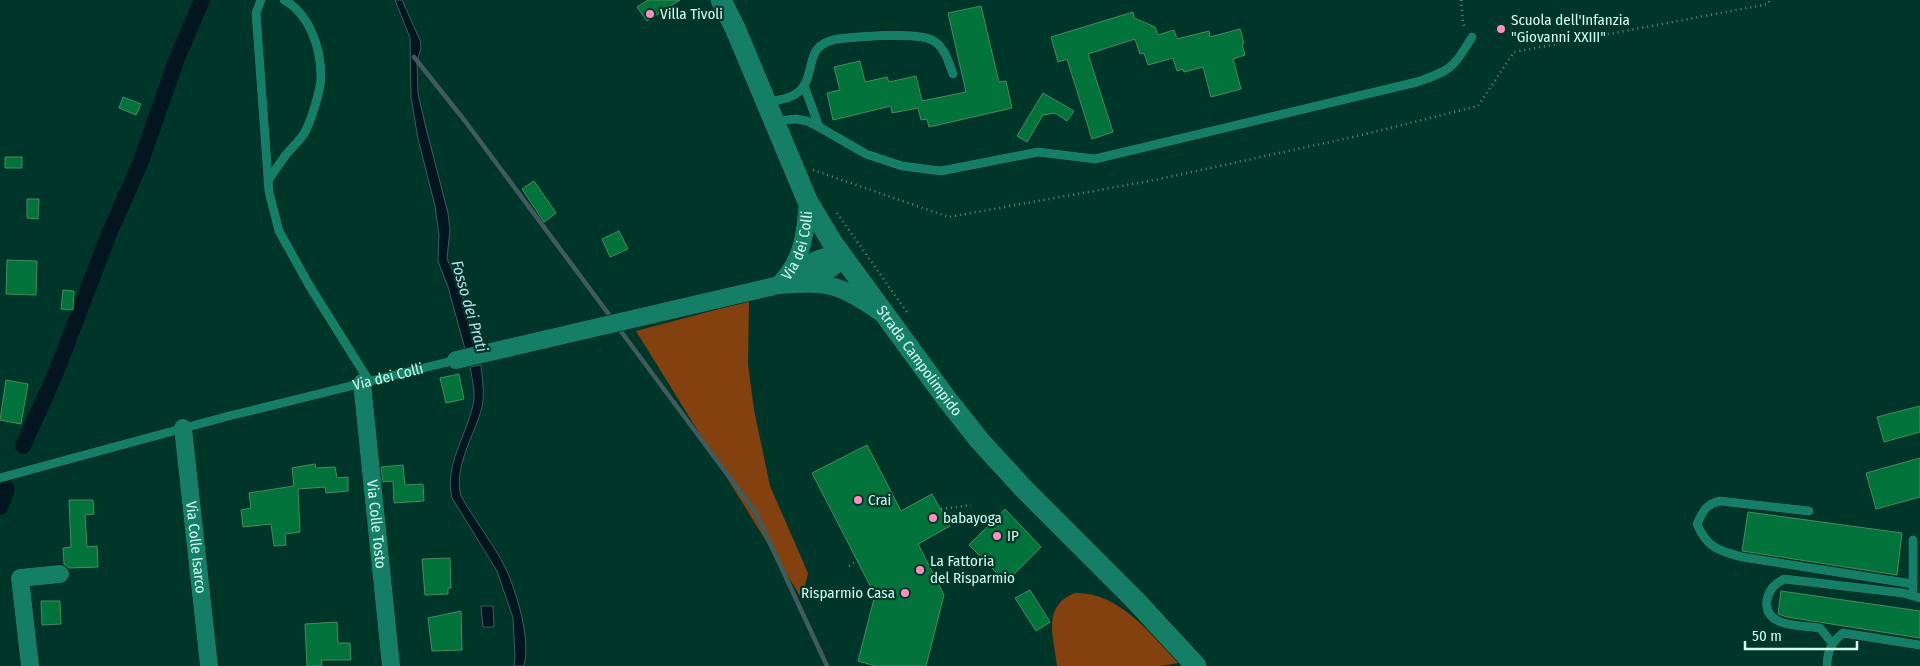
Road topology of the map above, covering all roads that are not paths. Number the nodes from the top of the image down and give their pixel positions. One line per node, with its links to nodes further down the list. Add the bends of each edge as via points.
1 (261, 0): 10 (lane, via 256,13)
2 (284, 0): 10 (lane, via 306,20 316,45 321,78 304,133)
3 (721, 0): 7 (street, Strada Campolimpido)
4 (1472, 37): 9 (lane, via 1457,62 1447,71 1417,82 1095,159 1038,152 941,171 902,166 866,154)
5 (954, 74): 6 (lane, via 941,48 928,38 843,38 819,46 810,61)
6 (804, 85): 7 (lane, via 792,96); 9 (lane)
7 (766, 102): 8 (street, Strada Campolimpido)
8 (776, 124): 9 (lane, via 796,119); 11 (street, Strada Campolimpido)
9 (819, 126)
10 (268, 182): 16 (lane, via 280,231)
11 (808, 202): 12 (street, Strada Campolimpido); 13 (street, Via dei Colli, via 801,250)
12 (843, 256): 13 (street, Via dei Colli, via 826,256 812,261); 14 (street, Strada Campolimpido)
13 (779, 286): 14 (street, Via dei Colli, via 832,286 852,293); 15 (street, Via dei Colli)
14 (886, 316): 29 (street, Strada Campolimpido, via 980,441)
15 (456, 360): 16 (lane, Via dei Colli)
16 (366, 382): 17 (lane, Via dei Colli); 28 (street, Via Colle Tosto)
17 (183, 428): 18 (lane, Via dei Colli); 27 (street, Via Colle Isarco)
18 (0, 478)
19 (1809, 511): 22 (lane, via 1720,500 1711,502 1703,510 1698,524 1708,543 1728,553)
20 (1913, 540): 22 (lane)
21 (60, 574): 26 (street, via 20,578)
22 (1913, 584): 23 (lane)
23 (1917, 597): 24 (lane, via 1784,579 1774,585 1766,605 1770,616 1778,622 1820,628)
24 (1832, 643): 25 (lane, via 1842,633); 30 (lane)
25 (1920, 645)
26 (30, 666)
27 (209, 666)
28 (391, 666)
29 (1196, 666)
30 (1827, 666)

